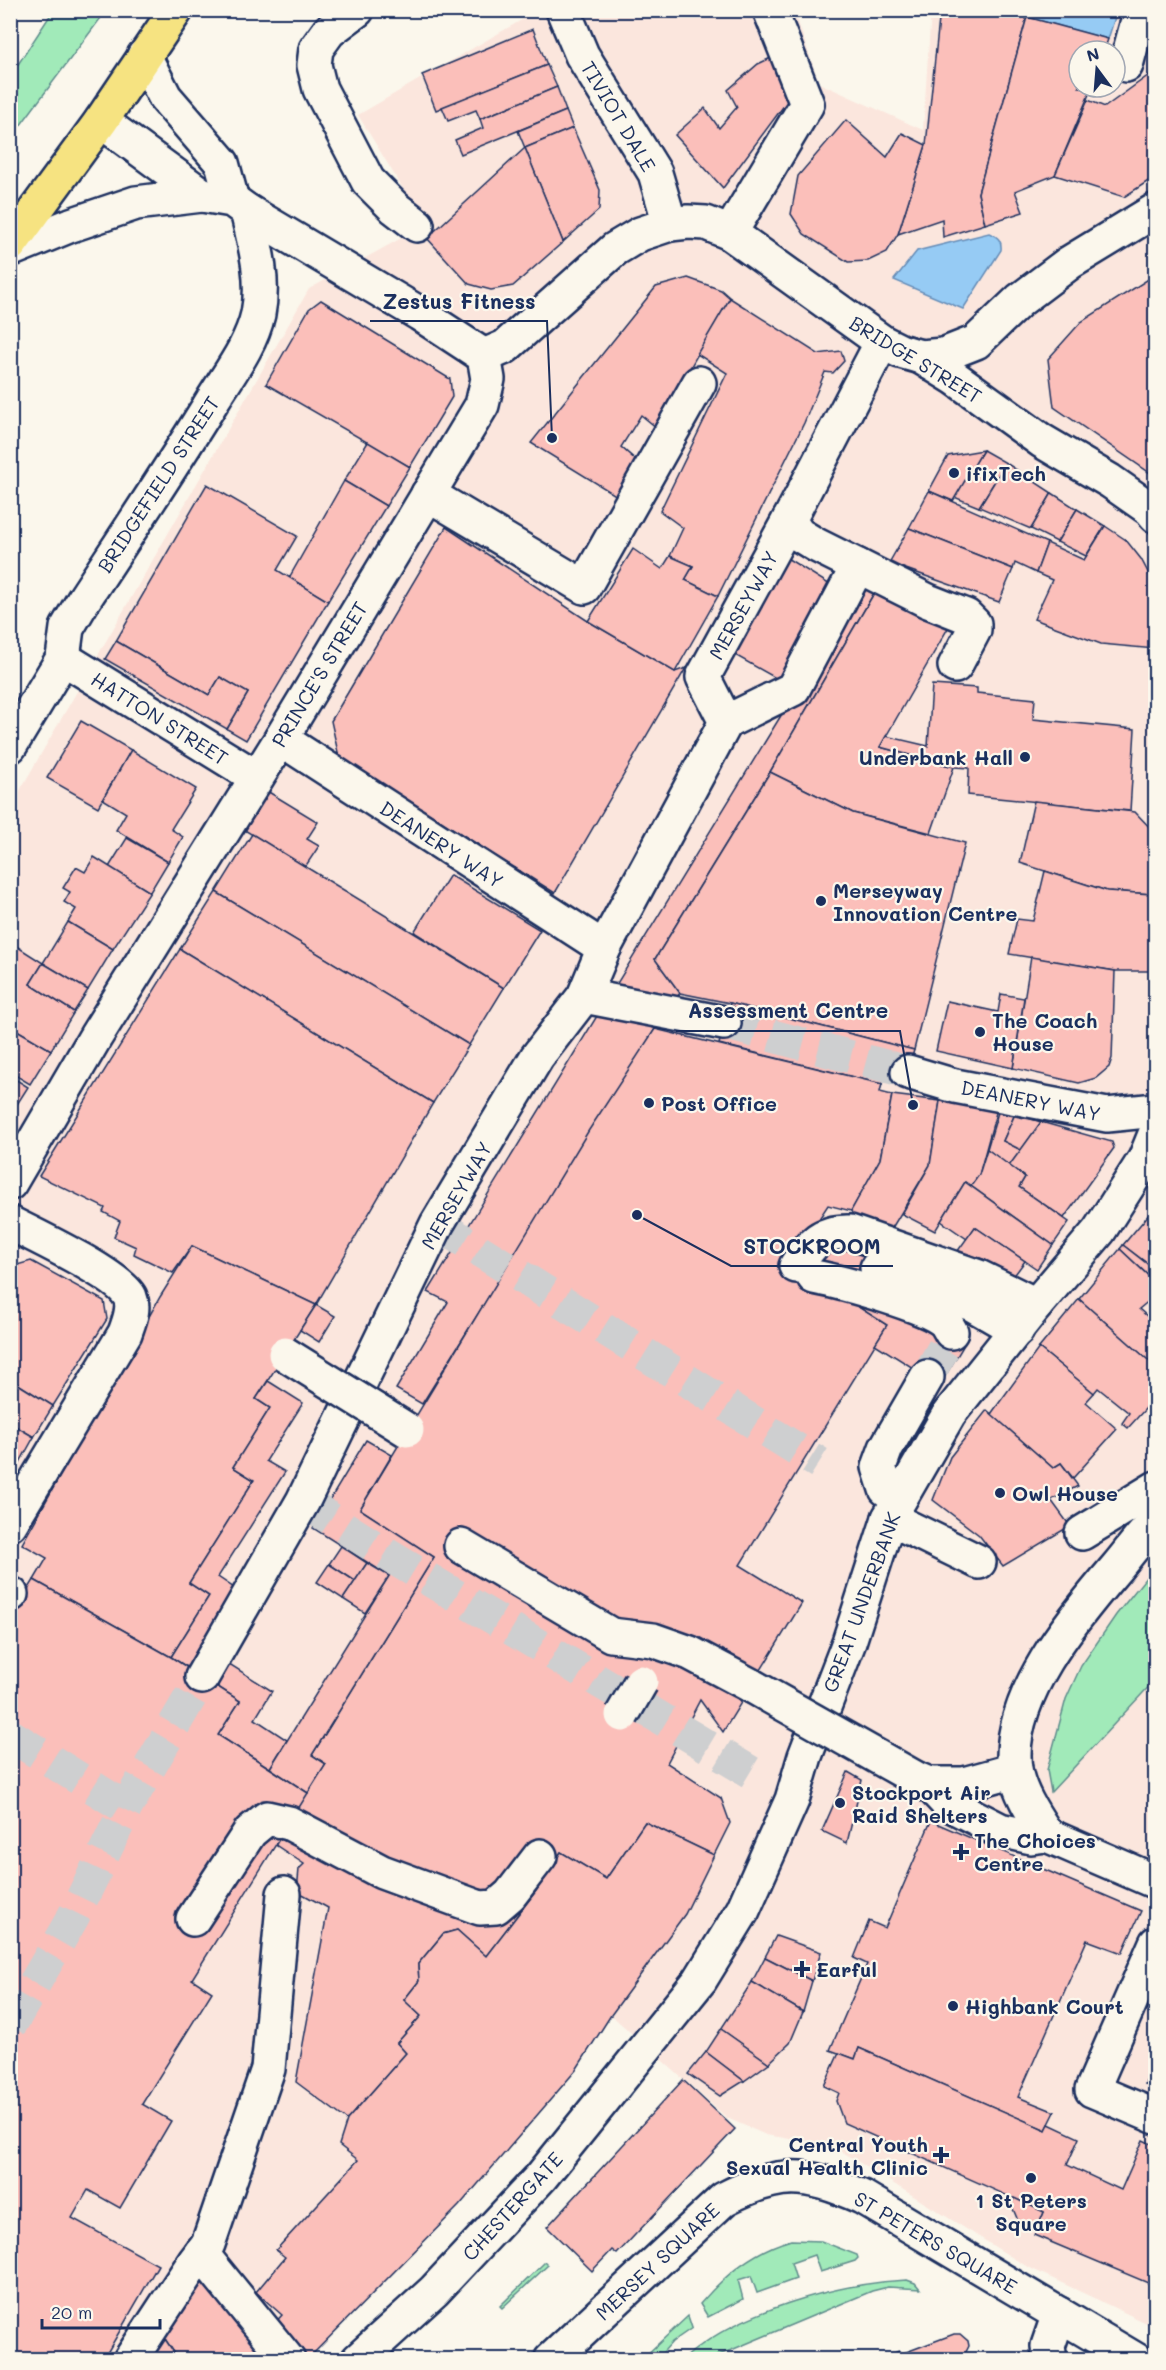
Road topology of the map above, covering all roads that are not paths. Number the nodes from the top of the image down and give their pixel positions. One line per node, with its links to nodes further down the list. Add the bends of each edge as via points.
1 (176, 10): 6 (main road)
2 (357, 10): 12 (street, via 329,31 316,49 314,65 320,89 368,181)
3 (563, 10): 11 (street, TIVIOT DALE, via 582,55 655,173)
4 (770, 10): 13 (street, via 807,104)
5 (1141, 10): 7 (street)
6 (144, 56): 8 (main road); 9 (street, BRIDGEFIELD STREET, via 165,97 222,163)
7 (1127, 61)
8 (101, 121): 9 (street); 14 (main road)
9 (227, 202): 15 (street, via 135,202); 17 (street, via 420,314); 24 (street, BRIDGEFIELD STREET, via 258,255 258,313 251,338 67,628)
10 (1147, 215): 18 (street, via 1052,276 976,342 943,355)
11 (670, 224): 13 (street, BRIDGE STREET, via 706,223); 17 (street, via 640,234 615,249 505,347)
12 (417, 225)
13 (730, 233): 16 (street, BRIDGE STREET)
14 (10, 245)
15 (10, 250)
16 (882, 342): 18 (street, BRIDGE STREET); 22 (street)
17 (484, 356): 20 (street, PRINCE'S STREET, via 488,379 482,405)
18 (921, 357): 21 (street, BRIDGE STREET, via 1042,441 1110,481)
19 (699, 383): 20 (street, via 584,587)
20 (428, 494): 27 (street, PRINCE'S STREET)
21 (1155, 516)
22 (789, 520): 23 (street, via 798,534); 26 (street, MERSEYWAY, via 703,677)
23 (858, 566): 25 (street, via 966,616 974,624); 26 (street, via 793,689)
24 (63, 658): 28 (street, BRIDGEFIELD STREET); 29 (street, HATTON STREET)
25 (955, 666)
26 (726, 722): 30 (street, MERSEYWAY)
27 (281, 739): 29 (street, PRINCE'S STREET); 30 (street, DEANERY WAY)
28 (10, 746)
29 (256, 777): 36 (street, PRINCE'S STREET)
30 (604, 948): 31 (street, MERSEYWAY)
31 (584, 996): 32 (street); 52 (street, MERSEYWAY, via 537,1057 437,1224 303,1501)
32 (724, 1023)
33 (908, 1072): 34 (street, DEANERY WAY, via 955,1086 1107,1115)
34 (1155, 1110)
35 (1155, 1132): 39 (street, GREAT UNDERBANK, via 1145,1159 1099,1231)
36 (10, 1183)
37 (10, 1223): 47 (street, via 117,1283 130,1297 132,1309 124,1333)
38 (877, 1268): 39 (street, via 972,1304)
39 (1026, 1317): 40 (street, via 979,1277 850,1232 817,1239 805,1272 933,1314); 45 (street, GREAT UNDERBANK, via 949,1414)
40 (951, 1332)
41 (285, 1354): 43 (street, bridge)
42 (927, 1377): 45 (street, via 879,1467)
43 (407, 1430)
44 (1155, 1488): 48 (street)
45 (895, 1508): 50 (street); 62 (street, GREAT UNDERBANK, via 792,1800 742,1910 700,1980)
46 (1155, 1522): 54 (street, via 1091,1598 1047,1659 1022,1710 1015,1742)
47 (10, 1524)
48 (1082, 1533)
49 (461, 1546): 51 (street, via 611,1635)
50 (979, 1562)
51 (653, 1640): 53 (street, bridge, via 641,1682); 55 (street, bridge, via 690,1653)
52 (202, 1677)
53 (622, 1715)
54 (1015, 1770): 55 (street, via 964,1784); 56 (street, via 1030,1810)
55 (923, 1781): 56 (street, via 947,1803 1000,1830)
56 (1047, 1835): 58 (street)
57 (540, 1856): 60 (street, via 510,1895 496,1907 480,1908 382,1872 289,1823 267,1818 250,1832)
58 (1155, 1882)
59 (284, 1894): 65 (street, via 268,2069 208,2244)
60 (193, 1919)
61 (1155, 1943): 63 (street, via 1092,2090)
62 (653, 2040): 69 (street, CHESTERGATE, via 541,2177 434,2291)
63 (1155, 2117)
64 (774, 2178): 66 (street, ST PETERS SQUARE, via 802,2177 830,2183 862,2197); 70 (street, MERSEY SQUARE, via 724,2199)
65 (201, 2253): 67 (street); 68 (street)
66 (1059, 2314): 71 (street, via 1048,2346); 72 (street, ST PETERS SQUARE)
67 (130, 2360)
68 (288, 2360)
69 (358, 2360)
70 (551, 2360)
71 (1050, 2360)
72 (1136, 2360)

